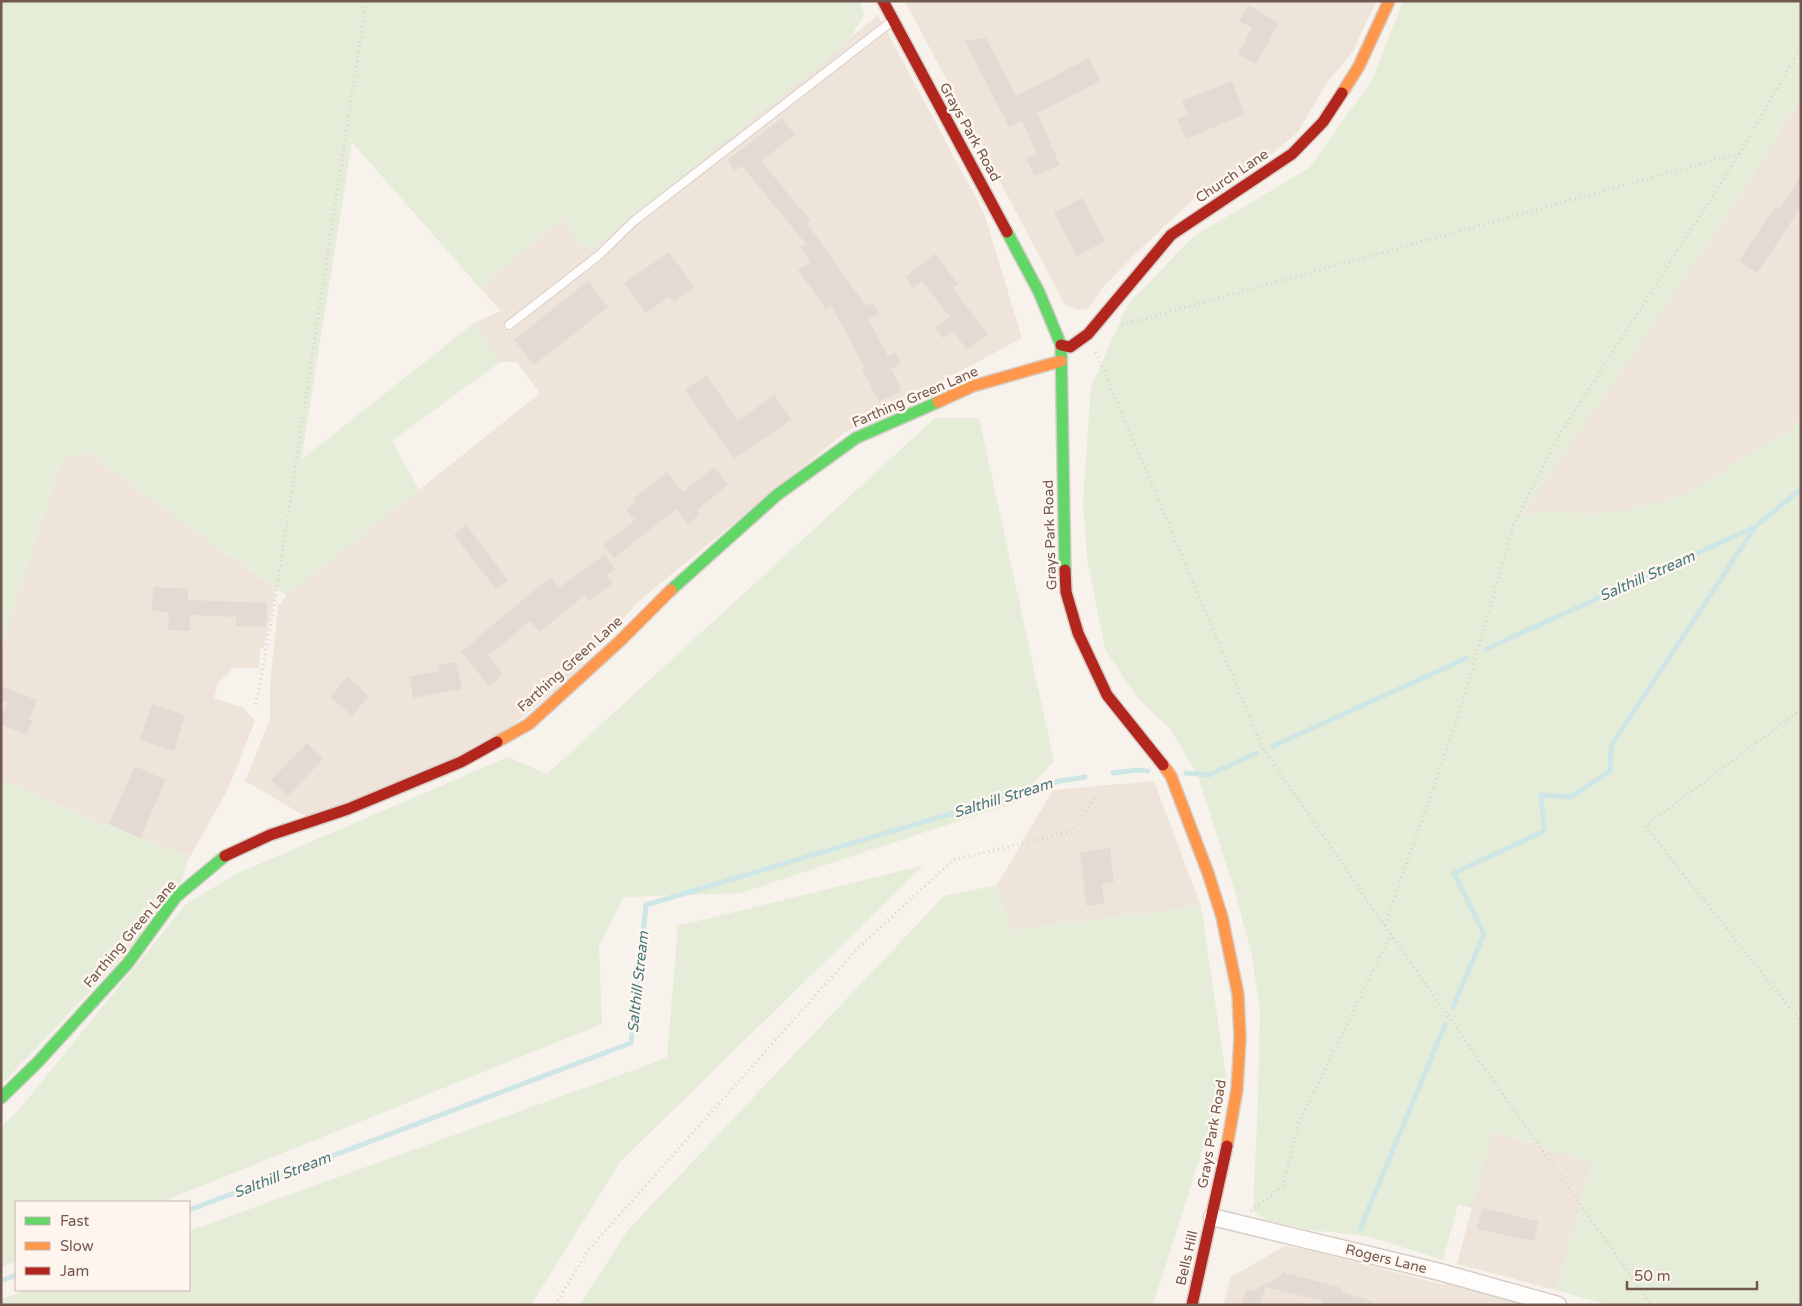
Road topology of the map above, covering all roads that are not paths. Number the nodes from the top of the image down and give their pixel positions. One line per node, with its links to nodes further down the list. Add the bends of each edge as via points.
1 (883, 1): 3 (street, Grays Park Road)
2 (1388, 1): 5 (street, Church Lane, via 1359,66 1323,122 1292,154 1171,235 1088,334 1070,347)
3 (893, 21): 4 (lane, via 634,221 598,256); 5 (street, Grays Park Road, via 1039,292)
4 (509, 326)
5 (1062, 345): 6 (street, Grays Park Road)
6 (1061, 361): 7 (street, Farthing Green Lane, via 973,386 856,438 777,495 529,724 461,762 348,809 270,835 222,857 176,896 128,963); 8 (street, Grays Park Road, via 1063,546 1068,600 1078,633 1107,695 1171,776 1222,917 1238,994 1237,1089)
7 (1, 1098)
8 (1212, 1217): 9 (street, Bells Hill); 10 (street, Rogers Lane, via 1440,1272)
9 (1192, 1305)
10 (1558, 1305)

